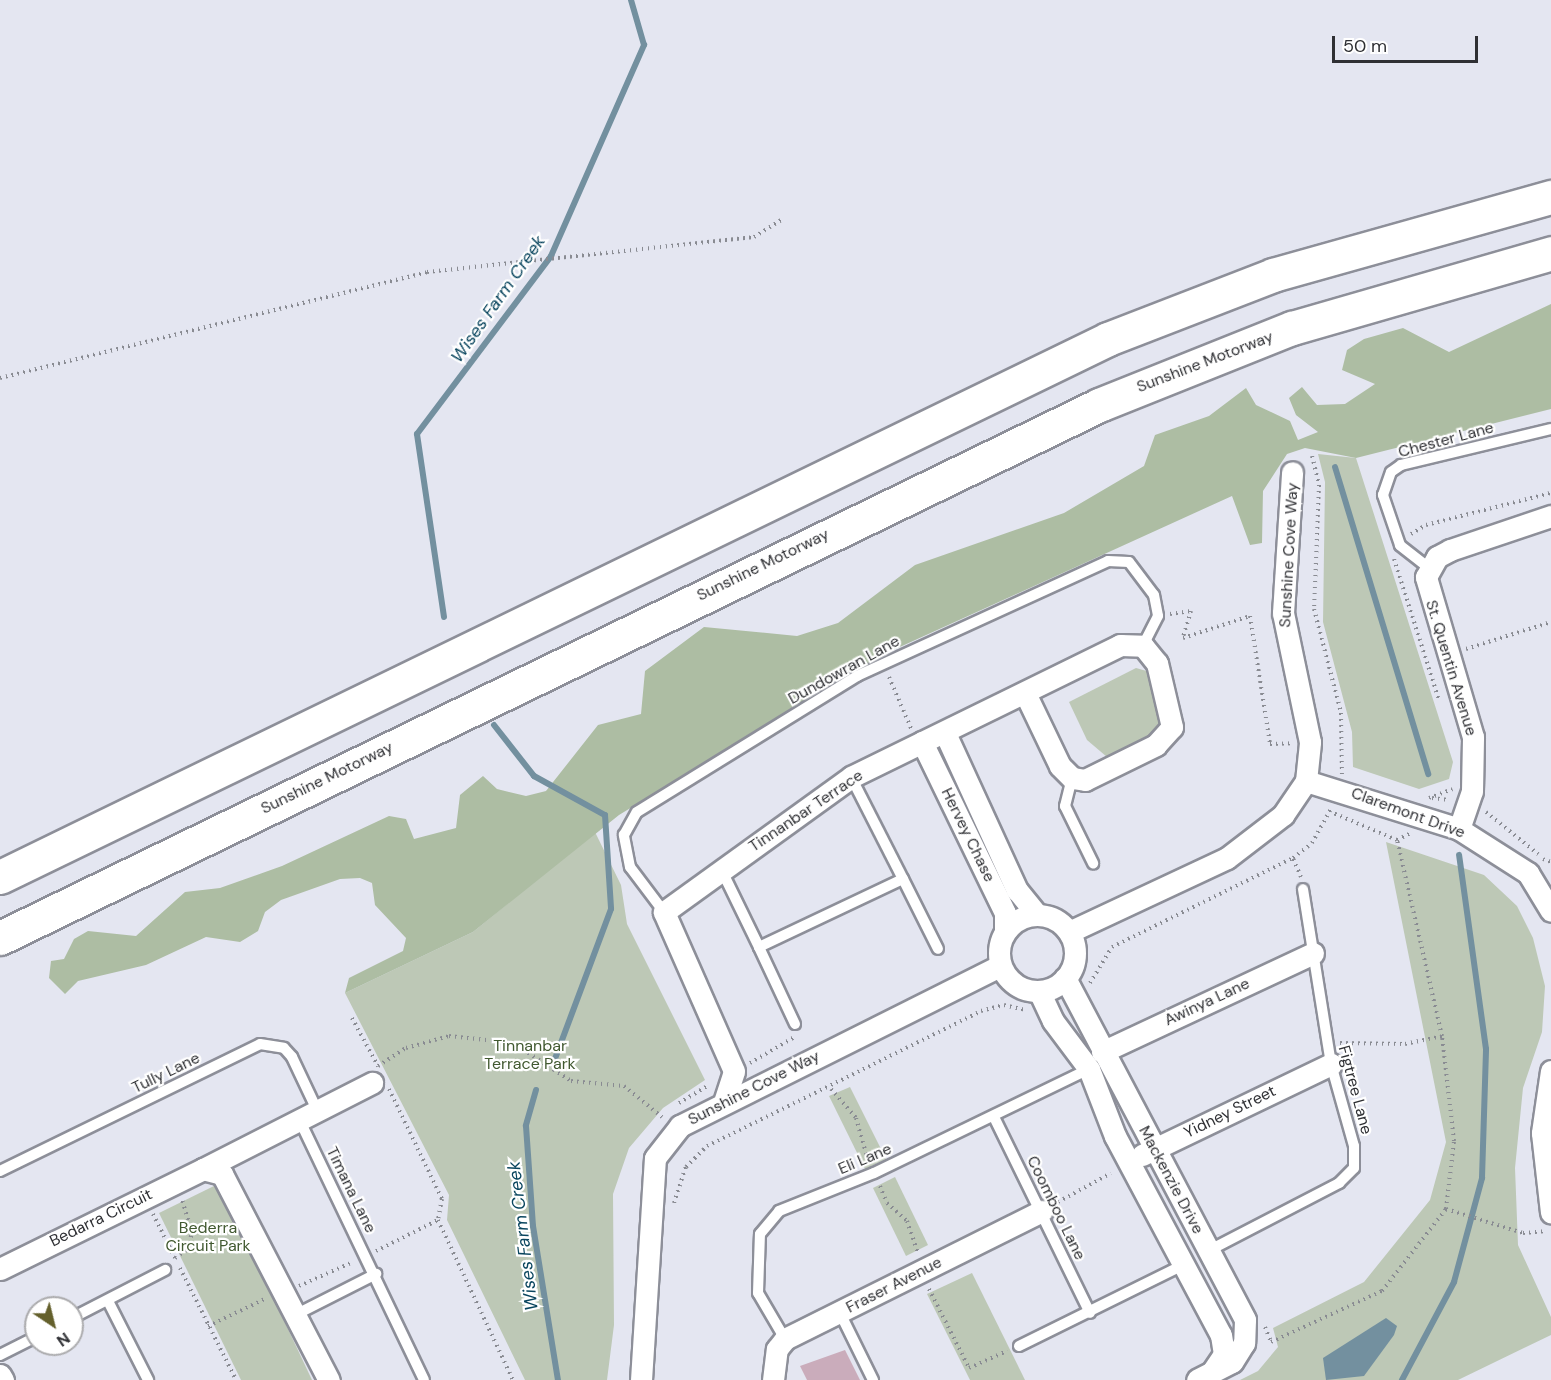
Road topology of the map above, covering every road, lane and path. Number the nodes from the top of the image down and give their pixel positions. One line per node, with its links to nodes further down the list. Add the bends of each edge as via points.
1 (1551, 196): 31 (highway, via 1273,275 1031,375)
2 (781, 220): 4 (path, via 754,237 427,272)
3 (1551, 253): 39 (highway, Sunshine Motorway, via 1292,328 1234,349 994,453)
4 (0, 378)
5 (1551, 429): 9 (lane, Chester Lane, via 1401,465 1391,472 1383,495 1400,545)
6 (1312, 456): 25 (path, via 1319,485 1314,609 1341,713 1345,758)
7 (1292, 472): 20 (street, Sunshine Cove Way, via 1283,613)
8 (1551, 516): 9 (street, via 1450,550)
9 (1429, 568): 15 (street, St. Quentin Avenue, via 1426,590)
10 (1158, 616): 14 (lane); 17 (lane, Dundowran Lane, via 1146,579 1129,562 1108,561); 20 (path, via 1191,611 1184,639 1250,616 1270,744)
11 (1551, 622): 12 (path)
12 (1541, 625): 13 (path); 15 (path)
13 (1551, 628)
14 (1143, 646): 18 (street, Tinnanbar Terrace, via 1120,645); 23 (street, via 1158,663 1172,727 1156,745 1085,780)
15 (1447, 655): 16 (path); 27 (street, St. Quentin Avenue, via 1475,749 1472,791)
16 (1427, 662)
17 (882, 663): 21 (path, via 912,729 900,734); 35 (lane, Dundowran Lane, via 637,812 624,835 630,867)
18 (1025, 693): 19 (street, Tinnanbar Terrace); 23 (street, via 1060,766)
19 (945, 733): 21 (street, Tinnanbar Terrace); 36 (street, Hervey Chase, via 1017,890)
20 (1310, 742): 24 (street, Sunshine Cove Way)
21 (915, 746): 22 (street, Tinnanbar Terrace); 37 (street, Hervey Chase, via 1005,913)
22 (851, 777): 30 (street, Tinnanbar Terrace); 32 (lane)
23 (1072, 778): 29 (lane, via 1065,806)
24 (1305, 781): 25 (street, Claremont Drive); 38 (street, Sunshine Cove Way, via 1283,815 1227,858)
25 (1338, 787): 26 (path); 27 (street, Claremont Drive)
26 (1330, 811): 28 (path, via 1312,843); 50 (path, via 1394,835)
27 (1459, 830): 34 (street, Claremont Drive, via 1528,873)
28 (1293, 858): 33 (path); 46 (path, via 1112,946 1090,977 1093,1002)
29 (1093, 863)
30 (721, 869): 35 (street, Tinnanbar Terrace); 40 (lane)
31 (0, 877)
32 (903, 879): 40 (lane); 41 (lane)
33 (1303, 889): 42 (lane, Figtree Lane)
34 (1551, 911)
35 (664, 912): 53 (street)
36 (1037, 915): 37 (street); 38 (street, via 1058,921)
37 (1005, 930): 43 (street)
38 (1069, 932): 44 (street, via 1075,958)
39 (0, 938)
40 (759, 947): 49 (lane)
41 (938, 949)
42 (1312, 953): 51 (lane, Figtree Lane); 52 (street, Awinya Lane)
43 (1000, 966): 45 (street, via 1010,981); 56 (street, Sunshine Cove Way)
44 (1065, 978): 45 (street); 46 (street, Mackenzie Drive)
45 (1039, 991): 48 (street, Mackenzie Drive)
46 (1079, 1011): 52 (street, Mackenzie Drive)
47 (352, 1018): 55 (path)
48 (1053, 1021): 52 (street, Mackenzie Drive); 69 (path, via 1044,1028 1016,1005 981,1011 707,1146 680,1178)
49 (795, 1024): 53 (path, via 802,1034)
50 (1442, 1036): 51 (path, via 1406,1044 1359,1039); 66 (path, via 1454,1141)
51 (1329, 1054): 59 (street, Yidney Street); 72 (lane, Figtree Lane, via 1354,1146 1354,1168 1339,1183)
52 (1095, 1060): 58 (lane, Eli Lane); 59 (street, Mackenzie Drive); 60 (street, Mackenzie Drive)
53 (734, 1071): 55 (path, via 686,1098 660,1119 624,1086 571,1081 513,1043 448,1036 406,1048); 56 (street)
54 (1551, 1071): 68 (street, via 1542,1133)
55 (377, 1075): 57 (street, Bedarra Circuit); 70 (path, via 442,1199)
56 (725, 1099): 100 (street, Sunshine Cove Way, via 680,1126 655,1158)
57 (308, 1114): 61 (street, Bedarra Circuit); 62 (lane, Tully Lane, via 292,1057 284,1048 260,1044); 73 (lane, Timana Lane)
58 (994, 1117): 67 (lane, Coomboo Lane); 88 (lane, Eli Lane, via 779,1211 760,1233 758,1293)
59 (1155, 1149): 60 (street, Yidney Street); 72 (street, Mackenzie Drive)
60 (1128, 1161): 75 (street, Mackenzie Drive)
61 (203, 1169): 65 (street, Bedarra Circuit); 80 (street, via 228,1179)
62 (0, 1171)
63 (1116, 1182): 67 (path, via 1110,1172)
64 (180, 1195): 74 (path, via 192,1231 188,1249)
65 (144, 1196): 74 (path); 76 (street, Bedarra Circuit)
66 (1446, 1209): 71 (path, via 1529,1233); 86 (path, via 1382,1291 1271,1342 1259,1316)
67 (1042, 1211): 78 (street, Fraser Avenue); 84 (lane, Coomboo Lane)
68 (1551, 1212)
69 (673, 1216)
70 (438, 1220): 73 (path); 99 (path)
71 (1551, 1229)
72 (1208, 1251): 86 (street, Mackenzie Drive)
73 (366, 1256): 79 (lane, Timana Lane); 80 (path)
74 (175, 1257): 77 (path); 87 (path)
75 (1187, 1263): 84 (lane); 93 (street, Mackenzie Drive, via 1221,1335 1224,1354)
76 (0, 1269)
77 (165, 1270): 81 (lane)
78 (920, 1270): 83 (street, Fraser Avenue); 90 (path, via 969,1368)
79 (376, 1274): 85 (lane); 98 (lane, Timana Lane)
80 (286, 1291): 85 (street); 87 (path)
81 (108, 1301): 82 (lane); 95 (lane)
82 (84, 1312)
83 (840, 1312): 88 (street, Fraser Avenue); 102 (lane)
84 (1090, 1313): 90 (lane)
85 (297, 1314): 97 (street)
86 (1245, 1320): 93 (street, Mackenzie Drive, via 1244,1343 1232,1362)
87 (208, 1326): 96 (path)
88 (785, 1339): 101 (street, via 777,1348)
89 (24, 1342): 91 (lane)
90 (1019, 1346)
91 (0, 1355)
92 (0, 1375): 94 (street)
93 (1204, 1377)
94 (3, 1380)
95 (147, 1380)
96 (236, 1380)
97 (328, 1380)
98 (424, 1380)
99 (513, 1380)
100 (641, 1380)
101 (773, 1380)
102 (873, 1380)

